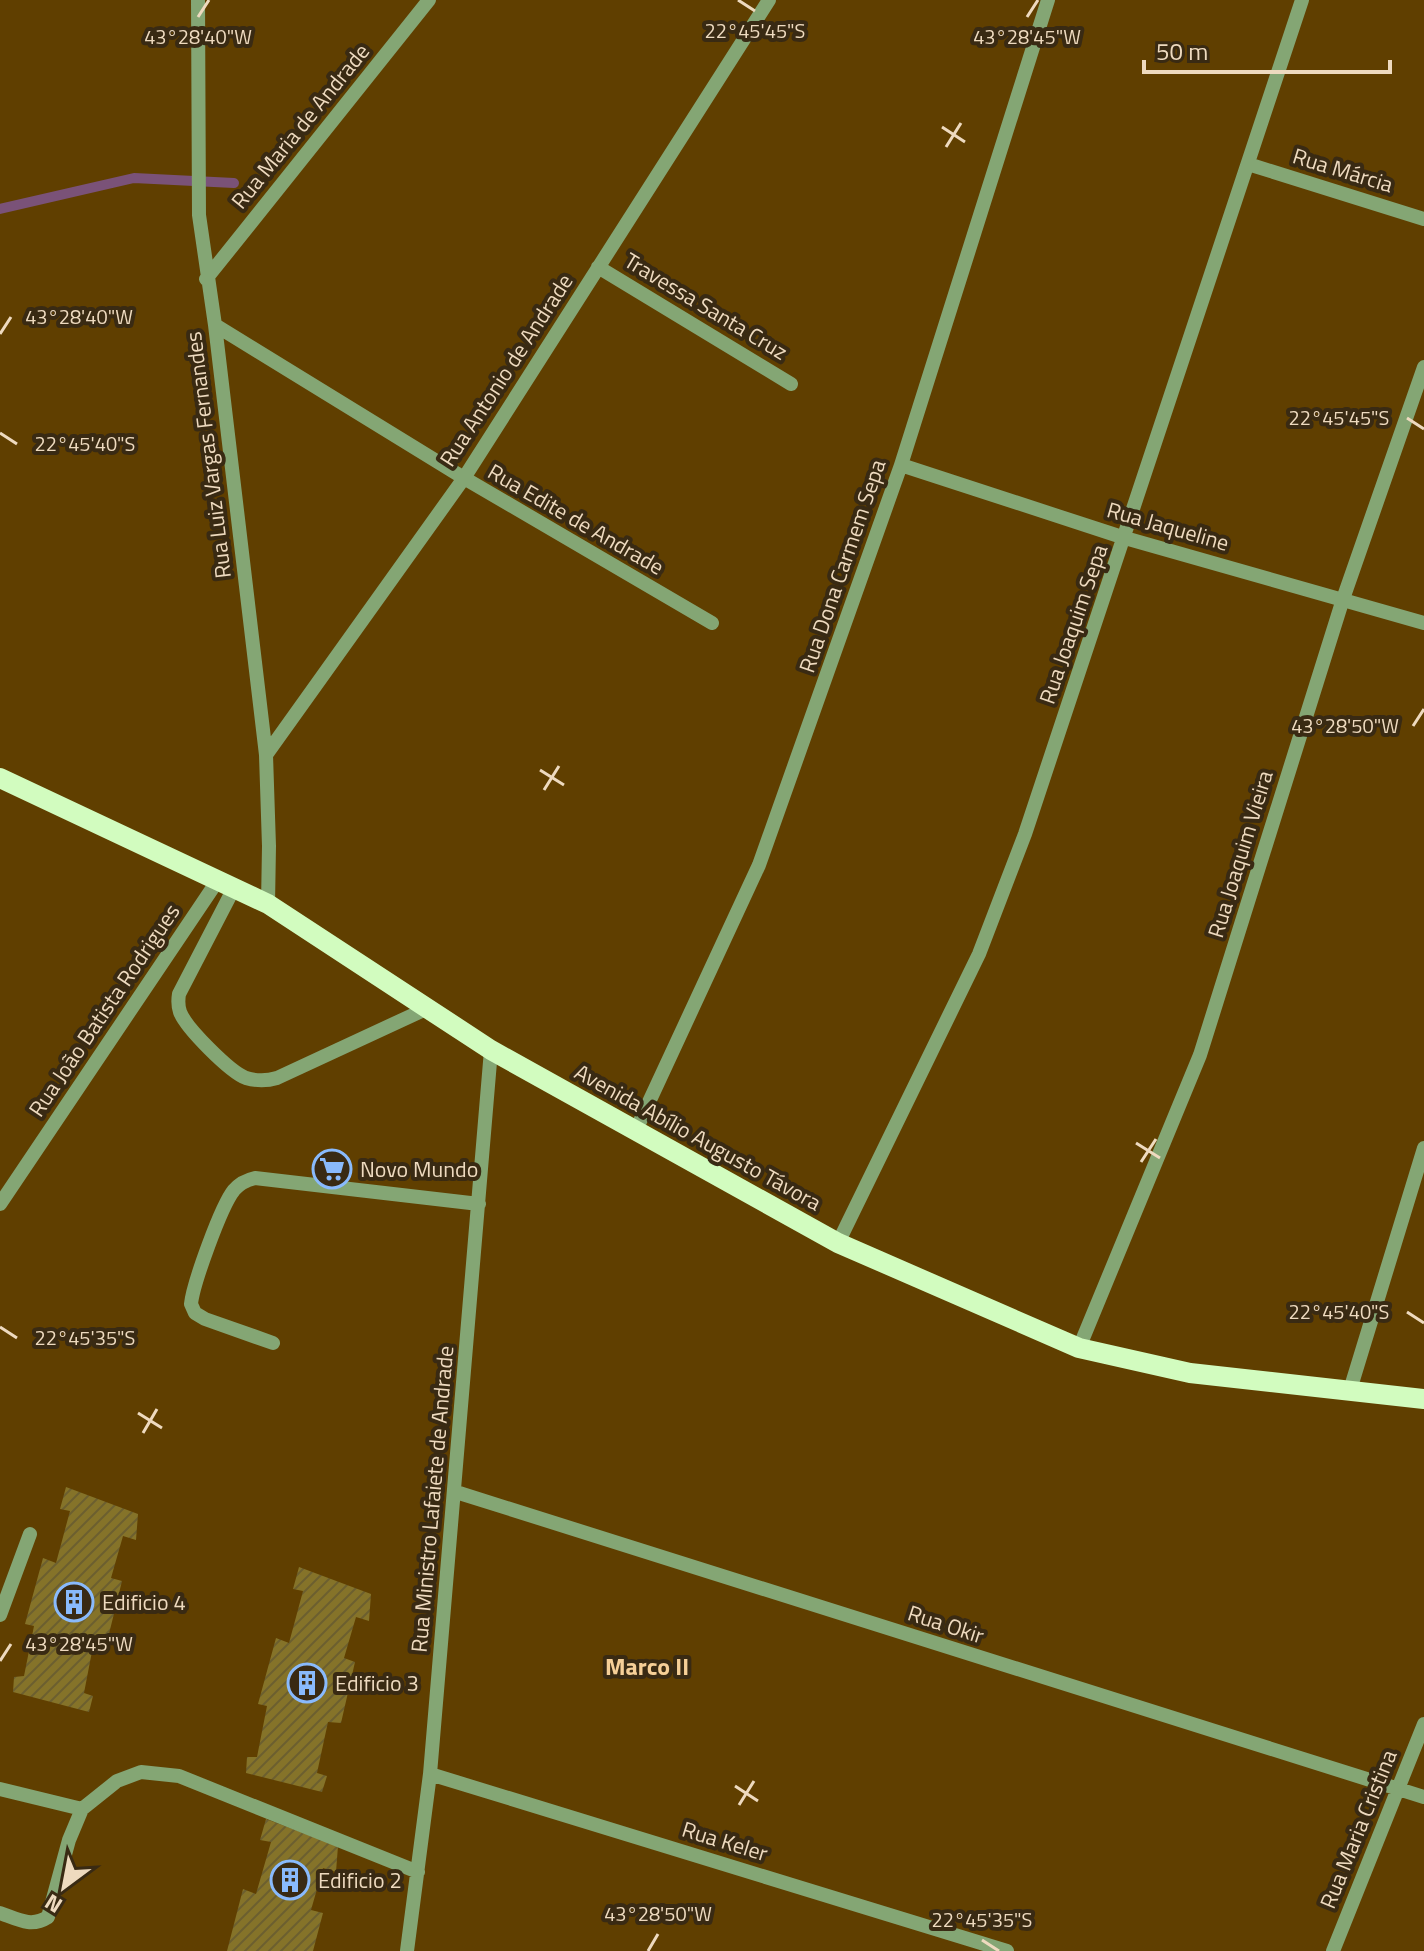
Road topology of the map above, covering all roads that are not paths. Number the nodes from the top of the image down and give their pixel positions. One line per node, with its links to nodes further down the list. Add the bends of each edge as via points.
1 (198, 0): 9 (street, Rua Luiz Vargas Fernandes, via 199,215)
2 (429, 0): 9 (street, Rua Maria de Andrade)
3 (769, 0): 8 (street, Rua Antonio de Andrade)
4 (1048, 0): 13 (street, Rua Dona Carmem Sepa)
5 (1302, 0): 6 (street, Rua Joaquim Sepa)
6 (1248, 164): 7 (street, Rua Márcia); 15 (street, Rua Joaquim Sepa)
7 (1424, 219)
8 (598, 267): 12 (street, Travessa Santa Cruz); 14 (street, Rua Antonio de Andrade)
9 (206, 279): 10 (street, Rua Luiz Vargas Fernandes)
10 (215, 325): 14 (street, Rua Edite de Andrade); 19 (street, Rua Luiz Vargas Fernandes)
11 (1424, 367): 16 (street, Rua Joaquim Vieira)
12 (791, 384)
13 (901, 465): 15 (street, Rua Jaqueline); 25 (street, Rua Dona Carmem Sepa, via 759,865)
14 (464, 478): 17 (street, Rua Edite de Andrade); 19 (street, Rua Antonio de Andrade)
15 (1125, 538): 16 (street, Rua Jaqueline); 29 (street, Rua Joaquim Sepa, via 979,954)
16 (1343, 599): 18 (street, Rua Jaqueline); 31 (street, Rua Joaquim Vieira, via 1200,1055)
17 (712, 623)
18 (1424, 623)
19 (266, 755): 22 (street, Rua Luiz Vargas Fernandes)
20 (1, 780): 21 (main road, Avenida Abílio Augusto Távora)
21 (226, 884): 22 (main road, Avenida Abílio Augusto Távora); 23 (street, via 178,1003 190,1027 236,1073 257,1080 277,1078); 27 (street, Rua João Batista Rodrigues)
22 (268, 904): 23 (main road, Avenida Abílio Augusto Távora)
23 (428, 1008): 24 (main road, Avenida Abílio Augusto Távora)
24 (491, 1050): 25 (main road, Avenida Abílio Augusto Távora); 28 (street, Rua Ministro Lafaiete de Andrade)
25 (636, 1130): 29 (main road, Avenida Abílio Augusto Távora)
26 (1424, 1148): 32 (street)
27 (0, 1204)
28 (479, 1204): 30 (street, via 245,1180 225,1204 191,1304 205,1319); 34 (street, Rua Ministro Lafaiete de Andrade)
29 (838, 1243): 31 (main road, Avenida Abílio Augusto Távora)
30 (273, 1343)
31 (1079, 1348): 32 (main road, Avenida Abílio Augusto Távora, via 1190,1373)
32 (1350, 1390): 33 (main road, Avenida Abílio Augusto Távora)
33 (1424, 1399)
34 (456, 1492): 38 (street, Rua Ministro Lafaiete de Andrade); 40 (street, Rua Okir)
35 (30, 1534): 36 (street)
36 (0, 1615)
37 (1424, 1724): 40 (street, Rua Maria Cristina)
38 (430, 1774): 43 (street, Rua Ministro Lafaiete de Andrade); 46 (street, Rua Keler)
39 (0, 1789): 42 (street)
40 (1397, 1790): 41 (street, Rua Okir); 47 (street, Rua Maria Cristina)
41 (1424, 1797)
42 (82, 1809): 43 (street, via 117,1781 141,1772 179,1776); 44 (street, via 48,1917 37,1924)
43 (418, 1872): 45 (street, Rua Ministro Lafaiete de Andrade)
44 (0, 1913)
45 (407, 1951)
46 (1007, 1951)
47 (1333, 1951)

